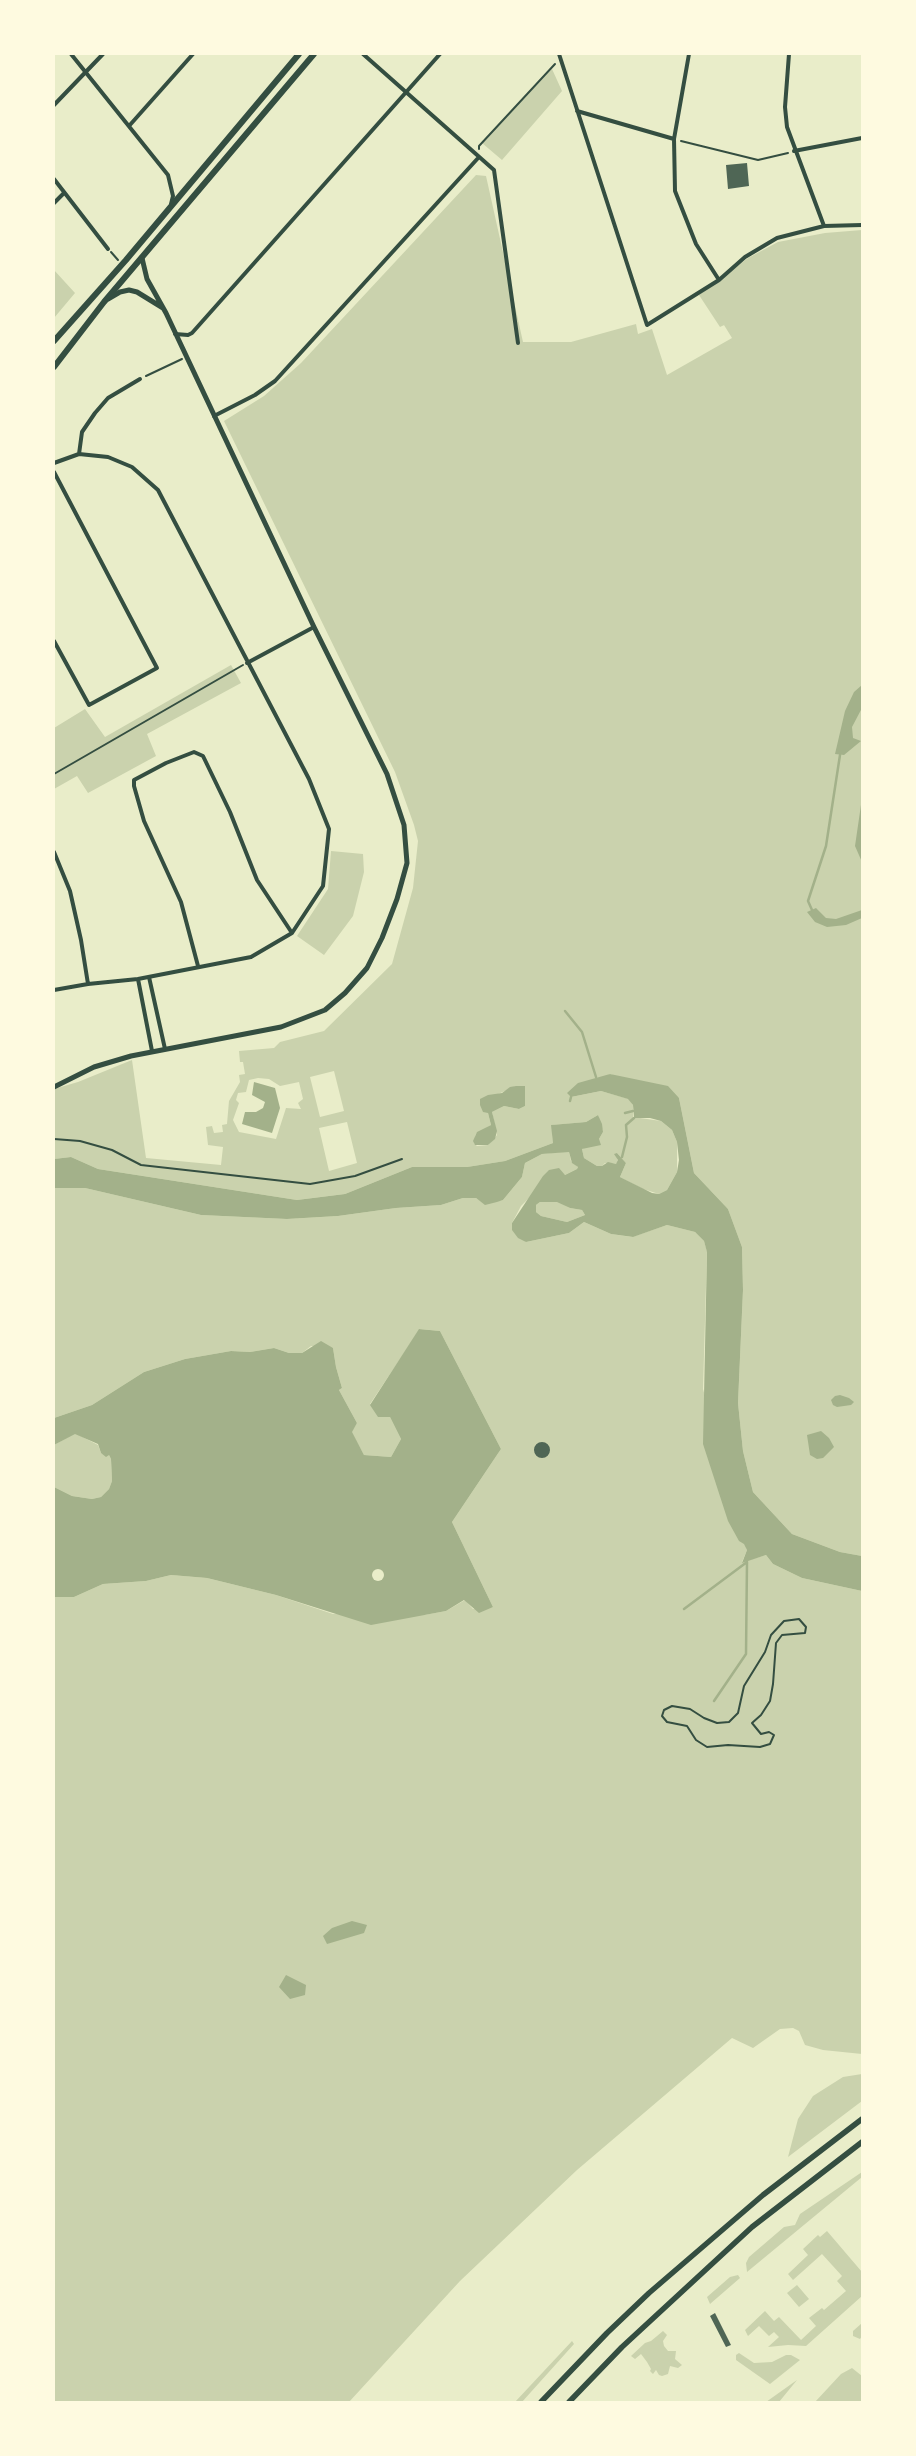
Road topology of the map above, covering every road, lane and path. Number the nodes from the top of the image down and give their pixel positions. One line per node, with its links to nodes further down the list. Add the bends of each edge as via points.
1 (71, 54): 12 (street)
2 (103, 54): 12 (street)
3 (193, 54): 16 (street)
4 (299, 54): 24 (main road)
5 (314, 54): 28 (main road)
6 (363, 54): 13 (street)
7 (440, 54): 13 (street)
8 (559, 54): 11 (street)
9 (689, 54): 18 (street)
10 (790, 54): 19 (street, via 785,107)
11 (560, 59): 15 (street); 20 (path, via 479,146)
12 (86, 73): 14 (street); 16 (street)
13 (406, 92): 20 (street); 32 (street, via 192,333)
14 (54, 105)
15 (577, 111): 18 (street); 29 (street, via 647,325)
16 (129, 126): 24 (street, via 168,175 173,196)
17 (862, 138): 19 (street)
18 (674, 139): 19 (path, via 758,160); 29 (street, via 675,191 696,244)
19 (794, 151): 26 (street)
20 (479, 157): 34 (street, via 494,170); 38 (street, via 275,381)
21 (54, 179): 22 (street)
22 (64, 193): 23 (street); 27 (street)
23 (54, 203)
24 (170, 206): 33 (main road)
25 (862, 225): 26 (street)
26 (824, 226): 29 (street, via 777,238 745,257)
27 (108, 248)
28 (142, 258): 30 (main road); 31 (street, via 147,279)
29 (719, 280)
30 (104, 302): 31 (street, via 129,290); 36 (main road)
31 (163, 309): 32 (street)
32 (176, 334): 35 (street)
33 (54, 341)
34 (518, 343)
35 (186, 357): 37 (path); 38 (street)
36 (54, 367)
37 (140, 379): 39 (street, via 108,398 95,413 82,432)
38 (214, 416): 42 (street)
39 (78, 454): 40 (street); 44 (street, via 108,457 132,467 158,490)
40 (54, 463)
41 (54, 472): 43 (street, via 157,668 89,705)
42 (314, 627): 44 (street); 53 (street, via 375,747 401,811 407,841 407,863 397,900 367,968 345,993 324,1010 281,1027)
43 (54, 640)
44 (247, 663): 45 (path); 47 (street, via 309,779 329,830 323,886)
45 (54, 774)
46 (54, 852): 51 (street, via 70,891)
47 (292, 933): 48 (street, via 251,957); 48 (street, via 257,880 203,756 194,752 134,780 134,786 144,821 181,902)
48 (198, 966): 49 (street)
49 (150, 977): 50 (street); 53 (street)
50 (138, 980): 51 (street); 54 (street)
51 (88, 984): 52 (street)
52 (54, 990)
53 (165, 1048): 54 (street)
54 (152, 1051): 55 (street, via 94,1067)
55 (54, 1087)
56 (54, 1140): 57 (path, via 80,1141 112,1150 141,1165 310,1184 355,1176)
57 (402, 1159)
58 (774, 1735): 58 (path, via 769,1732 761,1734 752,1723 770,1701 776,1643 782,1635 805,1633 806,1627 799,1619 784,1621 772,1635 744,1686 738,1713 730,1722 717,1723 690,1708 672,1706 664,1710 662,1716 667,1722 687,1726 696,1740 707,1747 760,1747 770,1744)
59 (862, 2119): 61 (main road, via 763,2195 649,2293)
60 (862, 2142): 62 (main road, via 752,2227 622,2347)
61 (541, 2402)
62 (569, 2402)

